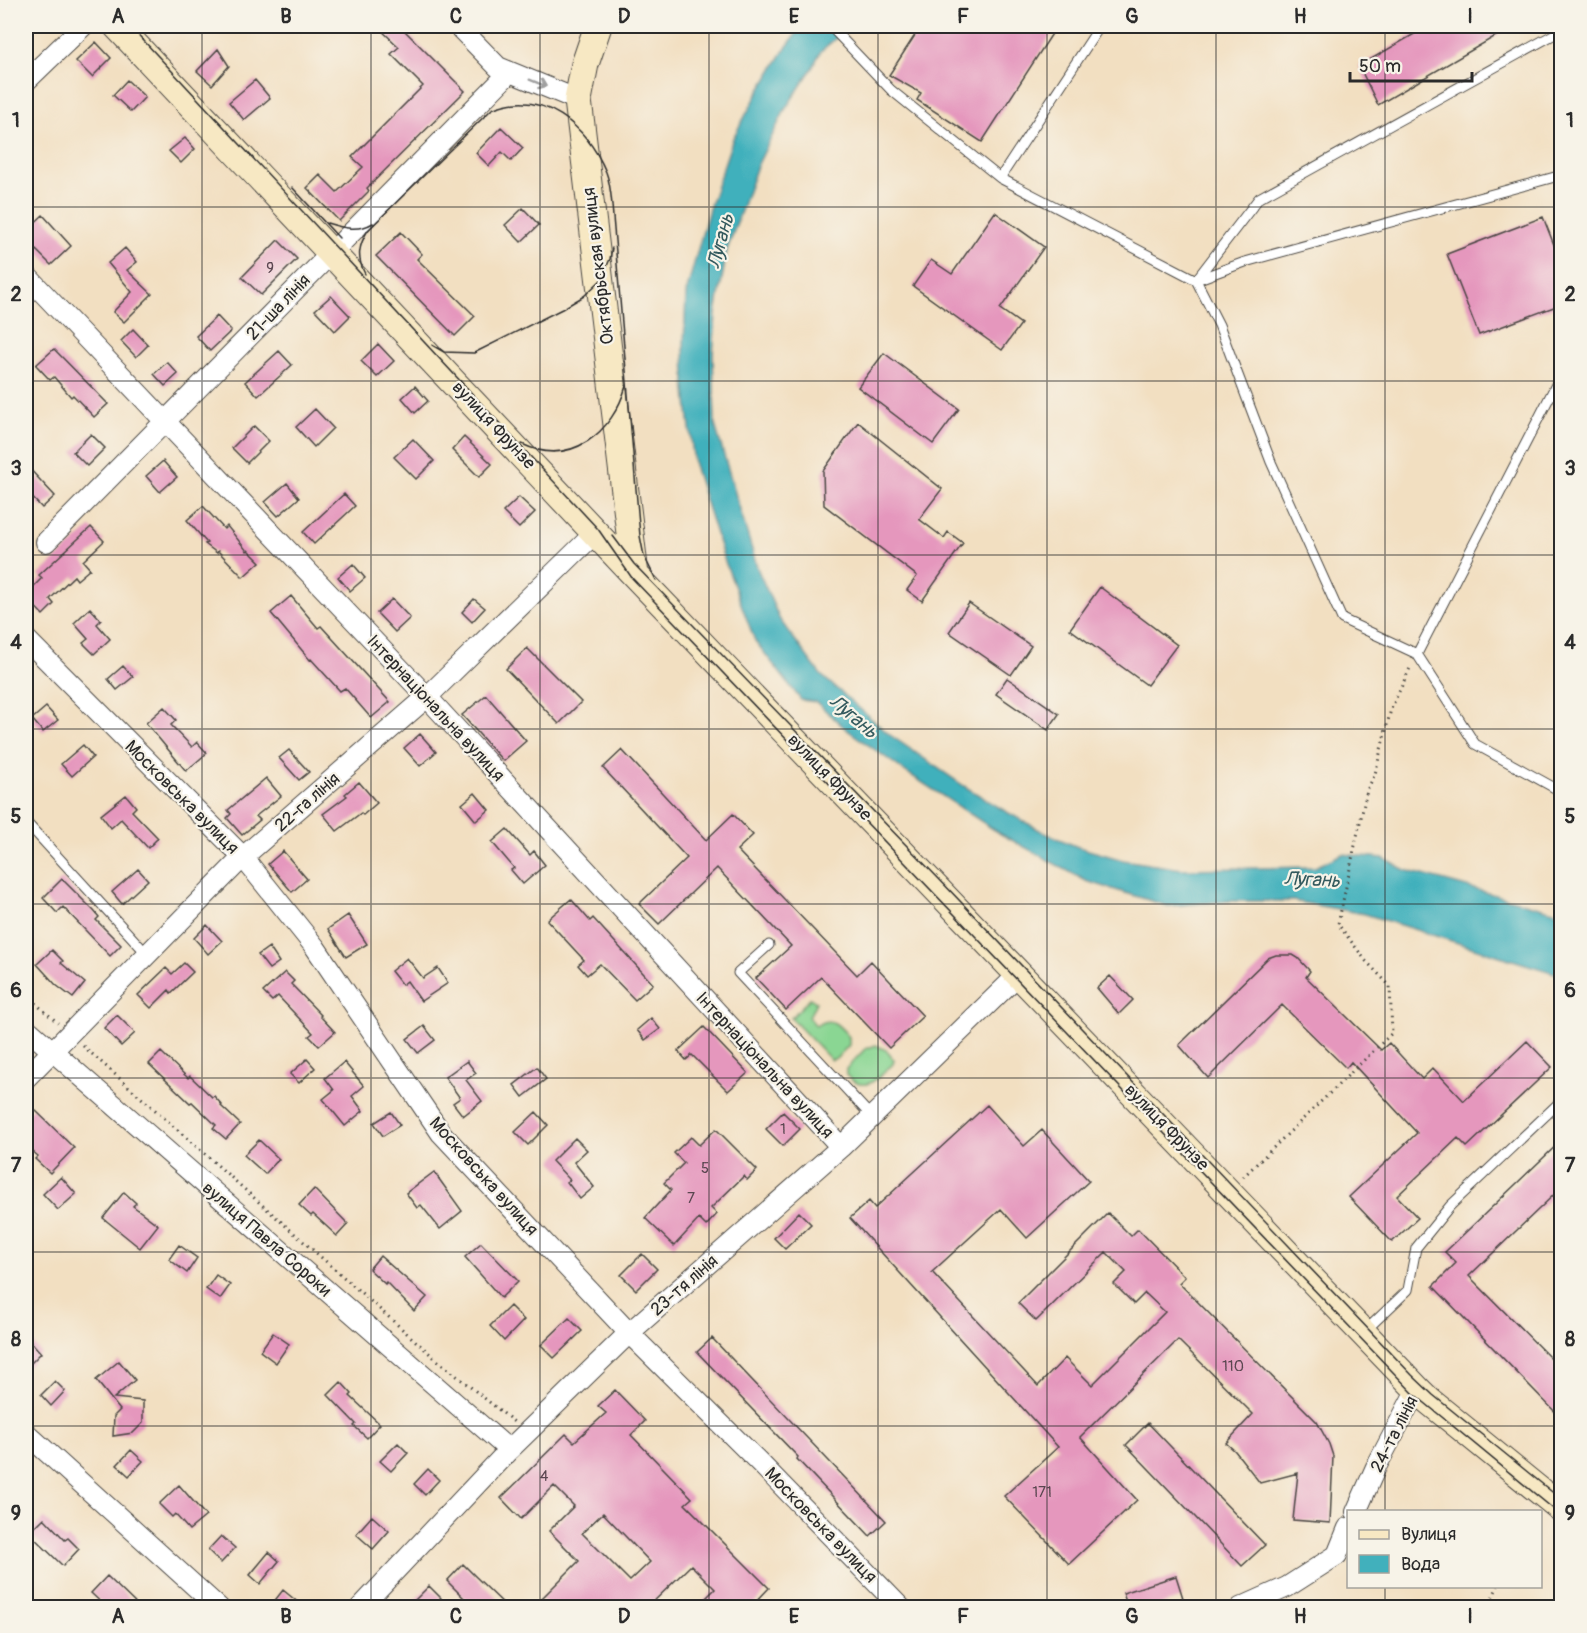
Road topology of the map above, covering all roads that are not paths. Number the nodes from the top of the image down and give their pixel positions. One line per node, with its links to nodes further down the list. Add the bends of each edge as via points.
1 (83, 26): 9 (street)
2 (117, 26): 13 (street, вулиця Фрунзе)
3 (458, 26): 8 (street, via 498,67)
4 (598, 26): 10 (street)
5 (830, 26): 12 (lane, via 891,90)
6 (1100, 26): 12 (lane)
7 (1562, 30): 15 (lane, via 1259,198)
8 (510, 72): 10 (street, one-way to 10); 13 (street, 21-ша лінія)
9 (26, 81)
10 (578, 100): 20 (street, Октябрьская вулиця)
11 (1562, 175): 15 (lane, via 1245,262)
12 (1000, 178): 15 (lane)
13 (331, 252): 17 (street, 21-ша лінія); 18 (street, вулиця Фрунзе)
14 (26, 275): 17 (street, Інтернаціональна вулиця)
15 (1196, 280): 22 (lane, via 1219,325 1271,462 1342,619)
16 (1562, 374): 22 (lane)
17 (165, 423): 19 (street, 21-ша лінія); 23 (street, Інтернаціональна вулиця)
18 (595, 533): 20 (street, вулиця Фрунзе); 23 (street, 22-га лінія)
19 (46, 542)
20 (635, 575): 29 (street, вулиця Фрунзе)
21 (26, 639): 26 (street, Московська вулиця)
22 (1417, 654): 24 (lane, via 1475,744)
23 (427, 697): 26 (street, 22-га лінія); 35 (street, Інтернаціональна вулиця)
24 (1562, 792)
25 (26, 822): 28 (lane)
26 (243, 857): 28 (street, 22-га лінія); 36 (street, Московська вулиця, via 315,947 441,1133)
27 (769, 945): 34 (lane, via 738,973)
28 (147, 954): 31 (street, 22-га лінія)
29 (1019, 974): 34 (street, 23-тя лінія); 37 (street, вулиця Фрунзе)
30 (26, 1028): 31 (street, вулиця Павла Сороки)
31 (51, 1050): 32 (street, 22-га лінія); 40 (street, вулиця Павла Сороки)
32 (26, 1078)
33 (1562, 1100): 37 (lane, via 1450,1206 1416,1248 1408,1290)
34 (872, 1117): 35 (street, 23-тя лінія)
35 (841, 1147): 36 (street, 23-тя лінія)
36 (629, 1333): 40 (street, 23-тя лінія); 46 (street, Московська вулиця)
37 (1364, 1333): 38 (street, вулиця Фрунзе)
38 (1417, 1389): 41 (street, вулиця Фрунзе); 42 (street, 24-та лінія)
39 (26, 1433): 44 (street)
40 (508, 1450): 45 (street, 23-тя лінія)
41 (1562, 1509)
42 (1357, 1510)
43 (1347, 1530): 47 (street, via 1337,1555 1287,1587)
44 (219, 1608)
45 (360, 1608)
46 (901, 1608)
47 (1240, 1608)

